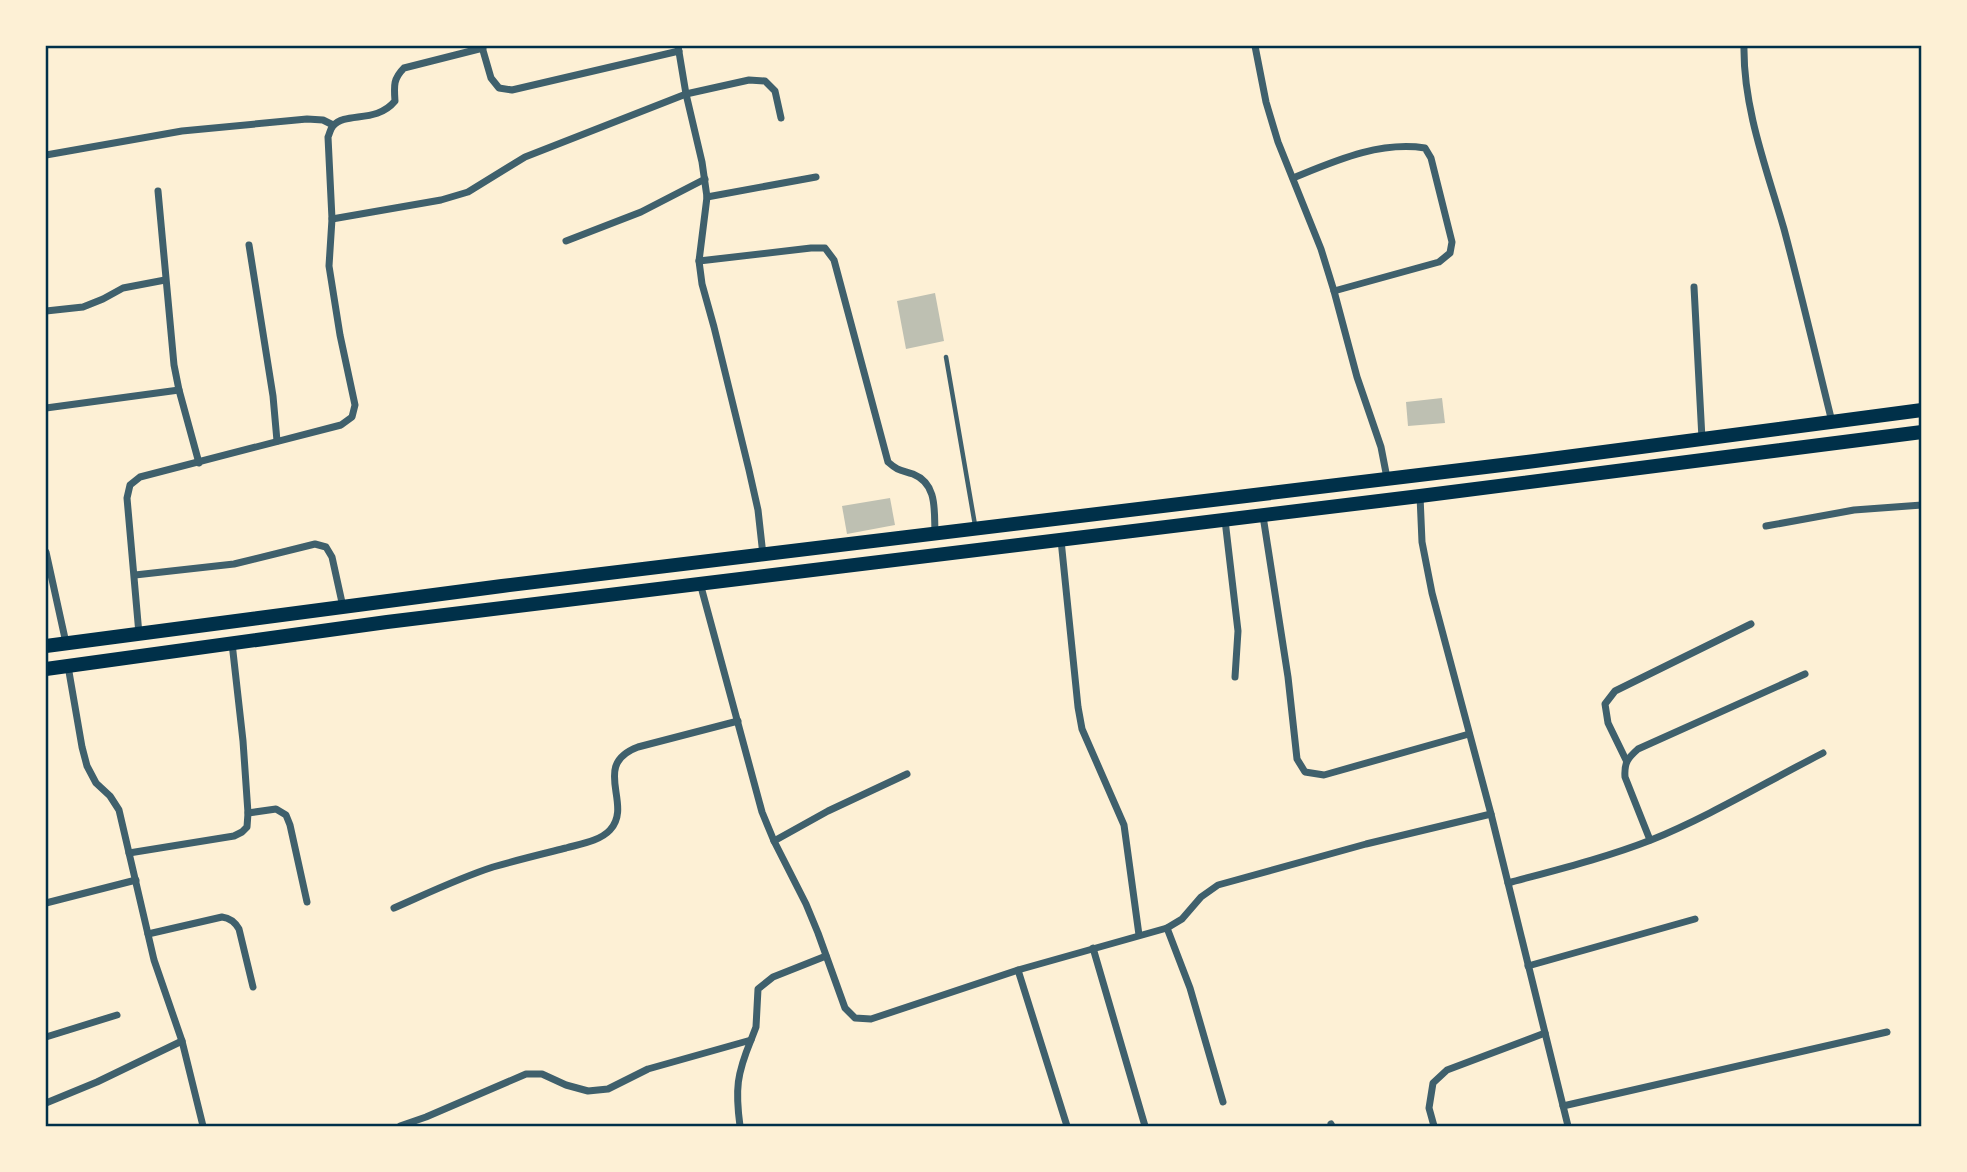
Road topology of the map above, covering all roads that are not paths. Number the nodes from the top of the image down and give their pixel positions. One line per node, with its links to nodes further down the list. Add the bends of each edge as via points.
1 (1255, 46): 10 (street, via 1266,102)
2 (1744, 46): 26 (street, via 1753,121)
3 (482, 47): 4 (street, via 491,78 499,88 512,90); 7 (street, via 404,68 397,75 395,102 388,109)
4 (679, 48): 5 (street)
5 (686, 94): 6 (street, via 749,79 765,81 775,90); 11 (street); 14 (street, via 525,158 468,192)
6 (781, 118)
7 (333, 125): 8 (street, via 307,119 196,130); 14 (street, via 328,137)
8 (46, 155)
9 (816, 177): 13 (street)
10 (1293, 178): 20 (street); 20 (street, via 1371,150 1412,146 1425,148 1432,158 1452,242 1450,253 1438,262)
11 (705, 179): 13 (street); 15 (street, via 641,212)
12 (158, 191): 18 (street)
13 (707, 197): 17 (street)
14 (332, 219): 29 (street, via 329,266 355,405 352,417 341,425)
15 (566, 241)
16 (249, 245): 29 (street)
17 (699, 261): 38 (street, via 825,248 834,260 888,462 897,471 924,480 933,492); 41 (street, via 758,510)
18 (165, 280): 21 (street, via 123,288 83,307); 23 (street)
19 (1694, 287): 28 (street)
20 (1334, 291): 31 (street)
21 (46, 311)
22 (946, 357): 37 (lane)
23 (179, 390): 24 (street); 30 (street)
24 (46, 408)
25 (1922, 410): 26 (main road)
26 (1832, 422): 28 (main road)
27 (1922, 432): 32 (main road)
28 (1702, 439): 31 (main road)
29 (277, 441): 30 (street)
30 (199, 463): 42 (street, via 140,477 130,485 127,498)
31 (1387, 478): 37 (main road)
32 (1420, 496): 34 (main road); 55 (street, via 1422,542 1432,593)
33 (1922, 505): 36 (street, via 1854,510)
34 (1263, 516): 35 (main road); 55 (street, via 1297,759 1305,772 1324,775)
35 (1225, 520): 39 (main road); 53 (street, via 1238,631)
36 (1766, 526)
37 (975, 529): 38 (main road)
38 (935, 534): 41 (main road)
39 (1061, 540): 43 (main road); 72 (street, via 1082,729 1124,825)
40 (46, 552): 47 (street)
41 (762, 555): 44 (main road)
42 (135, 575): 44 (street, via 234,564 315,544 326,547 332,556); 46 (street)
43 (700, 583): 48 (main road); 54 (street)
44 (343, 607): 46 (main road)
45 (1751, 624): 57 (street, via 1615,691 1605,704 1608,723)
46 (139, 634): 47 (main road)
47 (66, 643): 49 (main road)
48 (232, 643): 50 (main road); 59 (street)
49 (46, 646)
50 (68, 666): 51 (main road); 63 (street, via 87,766 119,810)
51 (46, 669)
52 (1805, 674): 57 (street, via 1638,749)
53 (1235, 677)
54 (738, 721): 61 (street); 68 (street, via 638,747 622,756 614,774 617,817 610,831 594,840 493,867)
55 (1469, 734): 60 (street)
56 (1823, 753): 62 (street)
57 (1626, 760): 62 (street, via 1625,777)
58 (907, 774): 61 (street)
59 (248, 813): 63 (street, via 247,827 234,836); 66 (street, via 276,809 286,816)
60 (1491, 814): 65 (street); 70 (street, via 1218,885)
61 (774, 841): 74 (street)
62 (1650, 841): 65 (street)
63 (129, 853): 64 (street)
64 (136, 880): 67 (street); 71 (street)
65 (1508, 883): 75 (street)
66 (307, 902)
67 (46, 903)
68 (394, 908)
69 (1695, 919): 75 (street)
70 (1167, 928): 72 (street); 85 (street, via 1190,988)
71 (148, 934): 77 (street, via 228,918 239,929); 83 (street)
72 (1139, 935): 73 (street)
73 (1093, 948): 76 (street); 93 (street)
74 (826, 956): 76 (street, via 845,1008 855,1018 871,1019); 82 (street, via 773,977 758,989)
75 (1528, 966): 80 (street)
76 (1018, 970): 92 (street)
77 (253, 987)
78 (117, 1015): 81 (street)
79 (1887, 1032): 86 (street)
80 (1545, 1033): 86 (street); 94 (street, via 1447,1070 1433,1083 1429,1108)
81 (46, 1037)
82 (751, 1040): 87 (street, via 648,1069 608,1089 588,1091 542,1074 526,1074); 91 (street, via 739,1069)
83 (182, 1041): 84 (street); 88 (street)
84 (46, 1102)
85 (1223, 1102)
86 (1563, 1106): 95 (street)
87 (426, 1117): 89 (street); 90 (street)
88 (203, 1126)
89 (400, 1126)
90 (430, 1126)
91 (740, 1126)
92 (1067, 1126)
93 (1145, 1126)
94 (1434, 1126)
95 (1568, 1126)

